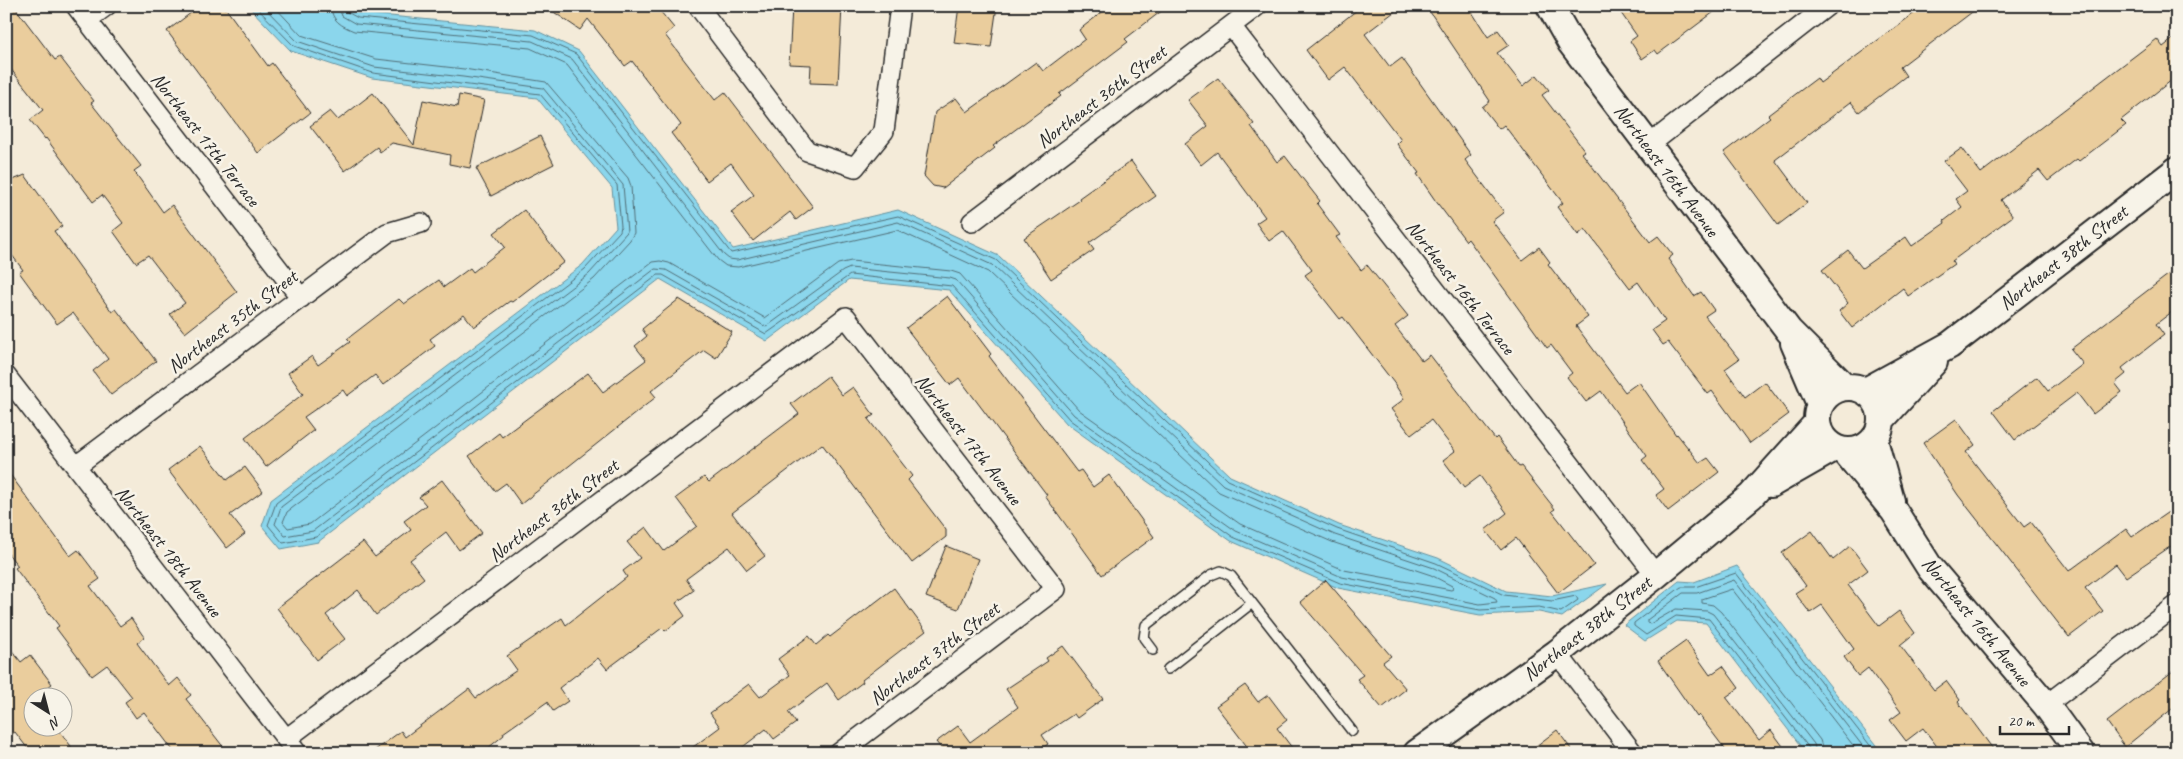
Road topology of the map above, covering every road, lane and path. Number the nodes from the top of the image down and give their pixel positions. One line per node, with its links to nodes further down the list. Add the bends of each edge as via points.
1 (106, 6): 7 (street)
2 (698, 6): 3 (street, via 807,151 855,167 884,131)
3 (900, 6)
4 (1257, 6): 8 (street, Northeast 36th Street)
5 (1550, 6): 9 (street, Northeast 16th Avenue, via 1571,43)
6 (1827, 6): 9 (street)
7 (82, 13): 13 (street, Northeast 17th Terrace)
8 (1231, 26): 12 (street, Northeast 36th Street); 25 (street, Northeast 16th Terrace)
9 (1649, 145): 15 (street, Northeast 16th Avenue)
10 (2177, 170): 16 (street, Northeast 38th Street)
11 (421, 222): 13 (street, Northeast 35th Street, via 387,233)
12 (972, 222)
13 (301, 298): 22 (street, Northeast 35th Street)
14 (846, 317): 26 (street, Northeast 17th Avenue); 34 (street, Northeast 36th Street)
15 (1788, 331): 18 (street, Northeast 16th Avenue); 19 (street, Northeast 16th Avenue)
16 (1950, 345): 18 (street, Northeast 38th Street); 20 (street, Northeast 38th Street)
17 (6, 376): 22 (street, Northeast 18th Avenue)
18 (1856, 389): 19 (street, via 1835,389 1826,396); 20 (street, via 1874,399 1880,408)
19 (1818, 414): 21 (street, via 1820,434); 23 (street, Northeast 38th Street)
20 (1877, 430): 21 (street, via 1860,449); 24 (street, Northeast 16th Avenue)
21 (1839, 450): 23 (street, Northeast 38th Street); 24 (street, Northeast 16th Avenue)
22 (76, 466): 34 (street, Northeast 18th Avenue)
23 (1751, 496): 25 (street, Northeast 38th Street)
24 (1894, 511): 32 (street, Northeast 16th Avenue, via 1930,568)
25 (1656, 575): 30 (street, Northeast 38th Street)
26 (1056, 589): 35 (street, Northeast 37th Street)
27 (1252, 603): 29 (lane, via 1231,576 1221,572 1211,576 1146,624 1144,638); 31 (lane); 33 (lane)
28 (2177, 605): 32 (street)
29 (1153, 650)
30 (1557, 653): 36 (street, Northeast 38th Street); 37 (street)
31 (1168, 668)
32 (2046, 705): 38 (street, Northeast 16th Avenue)
33 (1352, 731)
34 (292, 746)
35 (839, 753)
36 (1417, 753)
37 (1633, 753)
38 (2081, 753)

